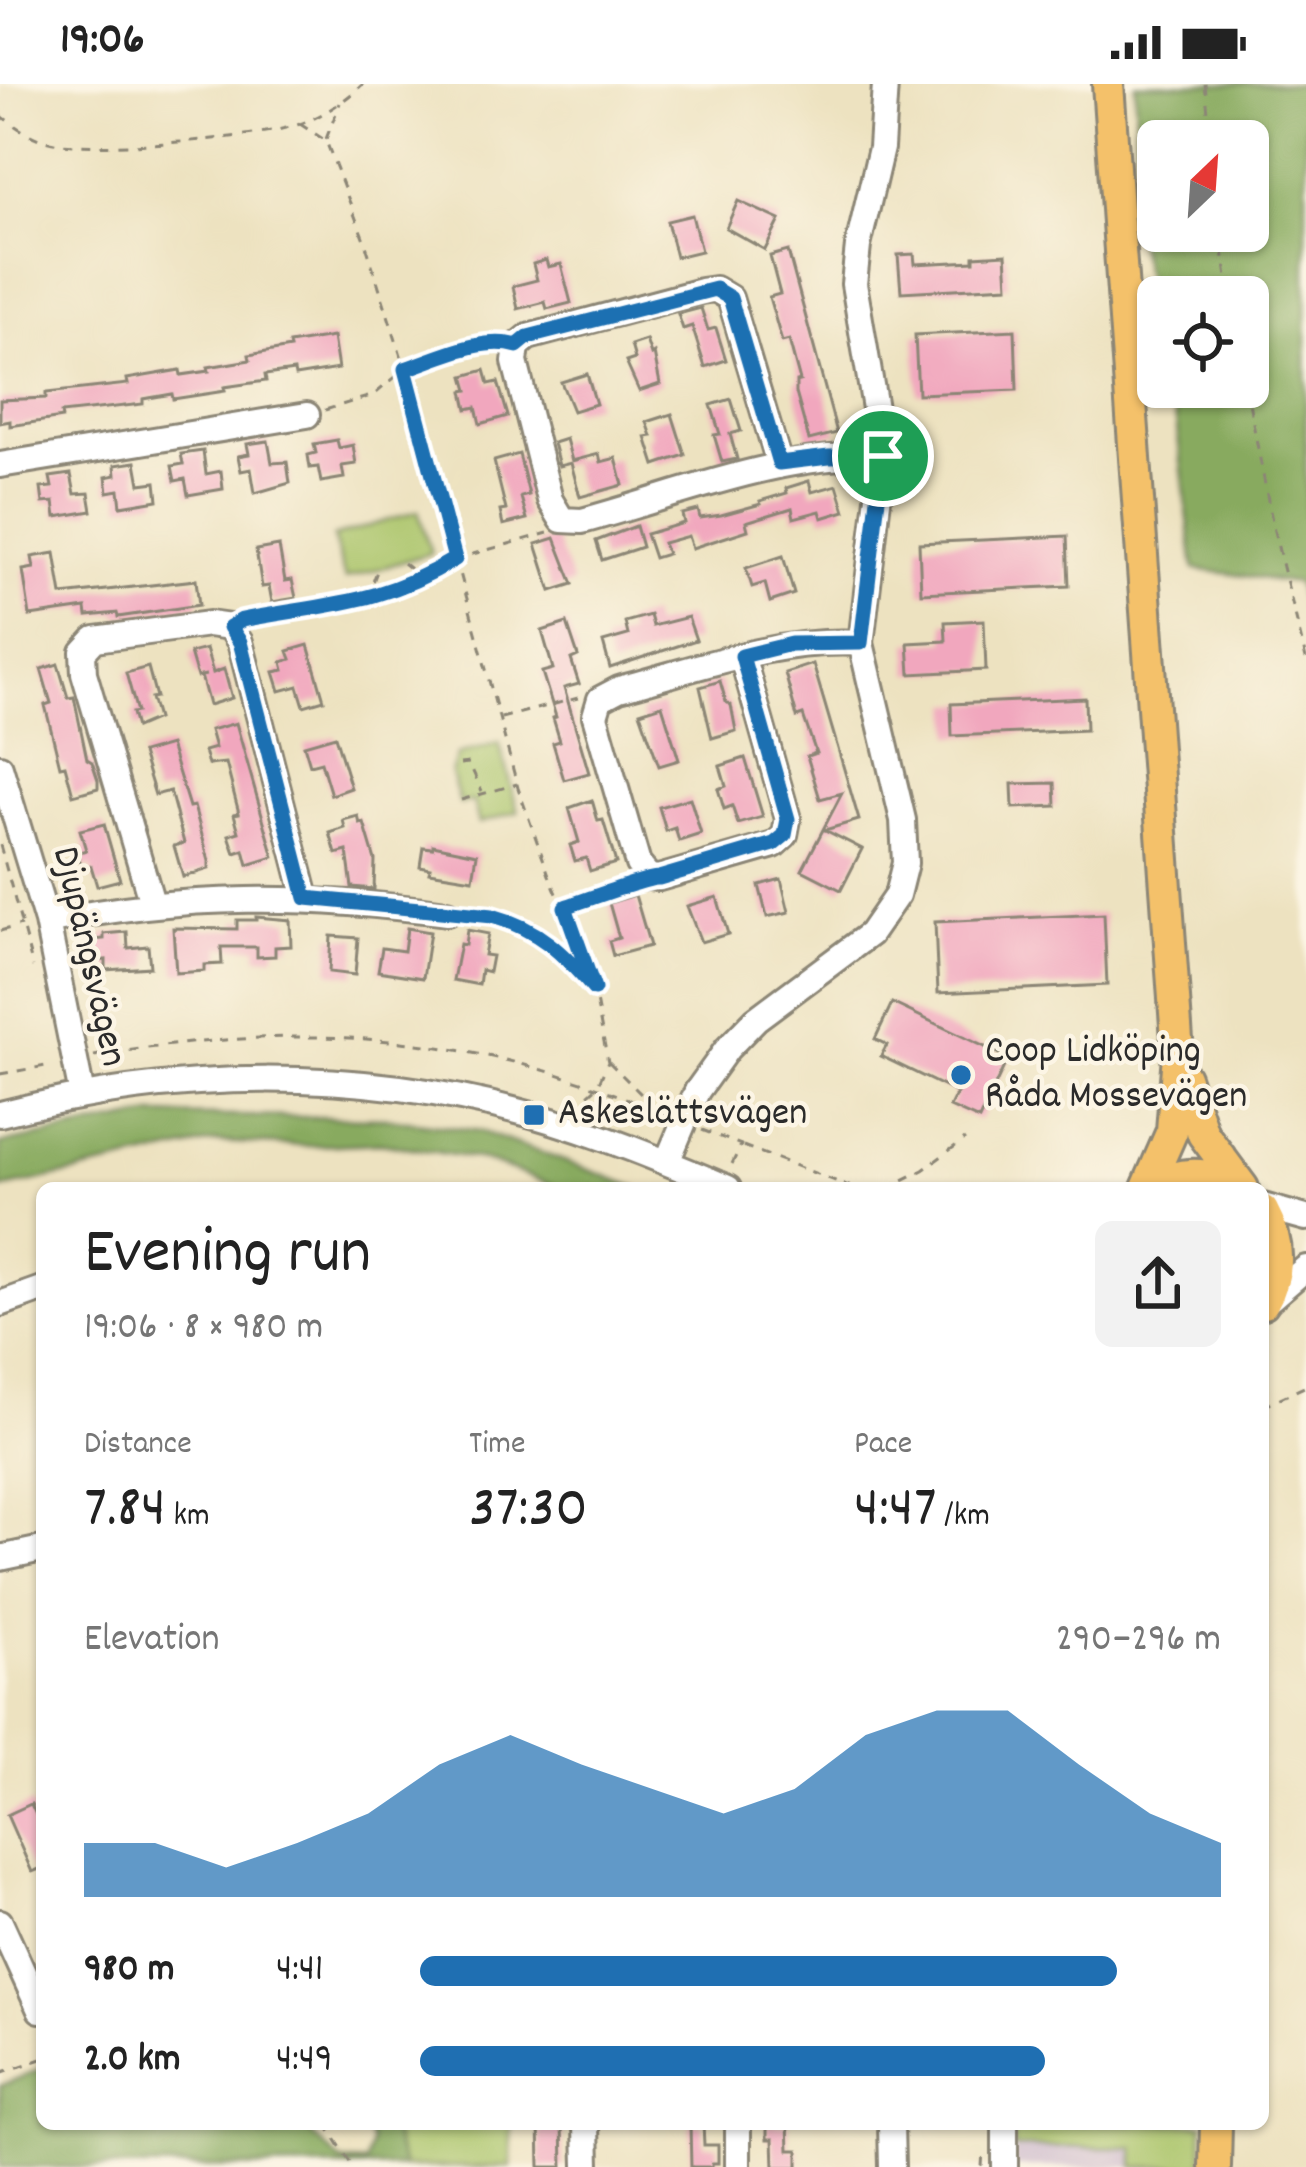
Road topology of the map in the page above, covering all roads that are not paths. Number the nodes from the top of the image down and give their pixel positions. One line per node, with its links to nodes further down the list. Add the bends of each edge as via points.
1 (884, 84): 4 (street, via 854,284)
2 (1108, 84): 14 (main road)
3 (307, 415): 6 (street)
4 (883, 456): 5 (street); 7 (street)
5 (779, 463): 5 (street, via 723,292 700,291 517,346 550,500 562,520 582,521)
6 (0, 465)
7 (861, 643): 8 (street, via 791,644); 17 (street, via 903,820 897,895 857,945 739,1034 697,1091)
8 (742, 656): 8 (street, via 784,804 785,835 649,877 638,864 596,716 600,699)
9 (0, 767): 13 (street, Djupängsvägen)
10 (306, 898): 11 (street); 11 (street, via 240,642 230,627 209,624 95,639 83,652); 12 (street)
11 (152, 903): 13 (street)
12 (447, 913)
13 (35, 923): 15 (street, Djupängsvägen)
14 (1178, 1054): 19 (main road, via 1172,1131); 22 (main road, via 1202,1134)
15 (82, 1095): 16 (street); 17 (street, via 216,1082 349,1082 497,1106)
16 (0, 1114)
17 (667, 1162): 18 (street)
18 (714, 1182)
19 (1150, 1182)
20 (1160, 1182): 21 (main road, via 1193,1174)
21 (1227, 1182)
22 (1237, 1182)
23 (1269, 1209): 24 (street)
24 (1306, 1218)
25 (1269, 1222): 27 (main road, via 1277,1264)
26 (1306, 1268): 29 (street)
27 (1269, 1287)
28 (36, 1291): 30 (street)
29 (1269, 1299)
30 (0, 1304)
31 (36, 1550): 32 (street)
32 (0, 1558)
33 (0, 1922): 34 (street)
34 (36, 2001)
35 (586, 2130): 40 (street)
36 (738, 2130): 41 (street)
37 (891, 2130): 42 (street)
38 (1005, 2130): 43 (street)
39 (1216, 2130): 44 (main road)
40 (586, 2167)
41 (738, 2167)
42 (892, 2167)
43 (1005, 2167)
44 (1215, 2167)

